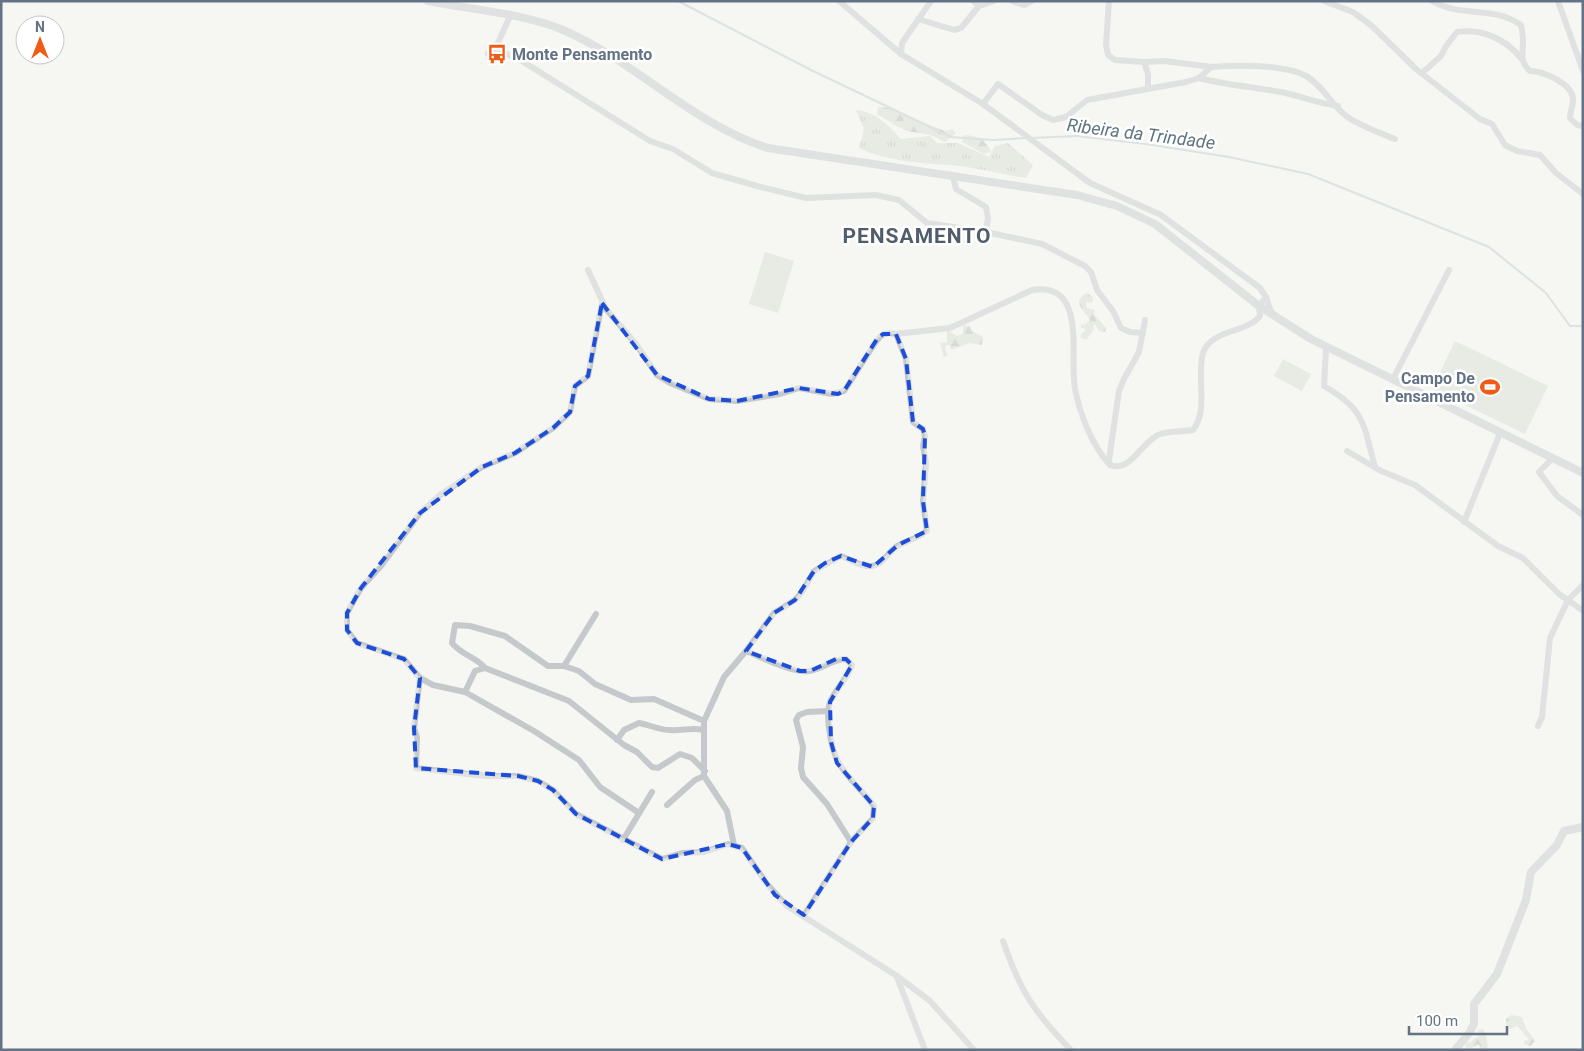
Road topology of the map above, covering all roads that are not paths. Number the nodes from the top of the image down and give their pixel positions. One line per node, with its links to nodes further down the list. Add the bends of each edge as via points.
1 (428, 1): 13 (street)
2 (839, 1): 17 (street)
3 (931, 1): 14 (street)
4 (973, 1): 12 (street)
5 (994, 1): 12 (street)
6 (1012, 1): 7 (street, via 1024,5)
7 (1032, 1)
8 (1109, 1): 19 (street, via 1108,55 1115,60)
9 (1324, 1): 22 (street, via 1353,12)
10 (1432, 1): 18 (street, via 1443,8 1495,13 1515,21 1521,25)
11 (1558, 1): 21 (street)
12 (980, 6): 14 (street, via 961,28 954,30)
13 (510, 16): 15 (street); 29 (street, via 561,29 584,40 735,136 750,142 835,160)
14 (918, 19): 17 (street, via 902,43)
15 (498, 43): 16 (street); 16 (street, via 488,54)
16 (505, 53): 31 (street, via 538,70 650,141 673,149 712,172 806,198 876,195 899,200 927,223)
17 (901, 54): 25 (street)
18 (1521, 58): 22 (street, via 1509,44 1492,36 1457,32 1441,56); 27 (street, via 1530,71 1550,75 1572,94 1570,118)
19 (1144, 62): 20 (street, via 1165,61); 24 (street)
20 (1211, 67): 23 (street); 26 (street, via 1284,69 1305,75)
21 (1583, 71)
22 (1422, 73): 30 (street, via 1480,119 1492,124 1506,145 1517,151 1540,155)
23 (1199, 78): 24 (street); 26 (street)
24 (1148, 88): 25 (street, via 1087,100 1066,117 1053,120 998,84)
25 (983, 104): 34 (street, via 1090,183 1161,215 1260,288)
26 (1338, 106): 28 (street, via 1348,118)
27 (1583, 126)
28 (1395, 139)
29 (953, 176): 31 (street, via 956,189 986,207); 36 (street, via 1077,195 1139,215)
30 (1583, 194)
31 (986, 232): 39 (street, via 1042,244 1085,266 1121,328)
32 (588, 270): 35 (street)
33 (1449, 270): 42 (street)
34 (1266, 297): 36 (street); 37 (street)
35 (602, 303): 40 (street, via 657,375 709,399 737,400 799,388 838,394 844,391 877,339 883,334); 58 (street, via 588,376 575,386 570,412 553,428 515,453 482,467 440,495 420,513 361,588 347,614 347,630 357,643 404,659)
36 (1259, 306): 37 (street); 46 (street, via 1260,316 1256,321 1208,344 1203,354 1199,423 1193,430 1158,434 1125,466)
37 (1272, 315): 41 (street)
38 (1145, 320): 39 (street)
39 (1142, 333): 46 (street, via 1139,352 1119,391)
40 (896, 334): 46 (street, via 950,328 1032,290 1044,288 1056,292 1067,303 1074,324 1073,359 1078,396 1101,456); 55 (street, via 906,359 912,422 923,429 926,463 923,501 928,531 898,545 873,567 841,556 825,563 814,571 796,600 774,613)
41 (1326, 348): 42 (street); 47 (street, via 1324,386 1360,413)
42 (1394, 379): 43 (street)
43 (1501, 431): 45 (street); 50 (street)
44 (1347, 451): 47 (street)
45 (1552, 458): 48 (street); 49 (street, via 1539,472 1557,496)
46 (1110, 464)
47 (1375, 466): 50 (street, via 1415,485)
48 (1583, 473)
49 (1583, 515)
50 (1464, 522): 52 (street, via 1498,546 1523,558)
51 (1583, 585): 52 (street)
52 (1568, 600): 53 (street); 62 (street, via 1550,638 1542,718)
53 (1582, 610)
54 (596, 614): 56 (street)
55 (746, 651): 60 (street, via 800,671 810,671 836,659 846,659 852,665); 61 (street, via 724,677)
56 (564, 666): 57 (street, via 548,666 505,636 455,625 452,643 459,652); 61 (street, via 631,700 654,699)
57 (485, 668): 59 (street, via 475,671); 64 (street, via 569,701)
58 (420, 678): 59 (street, via 433,685); 70 (street, via 414,728 417,737 416,768 486,776 518,776 538,781 553,790 576,814)
59 (465, 692): 68 (street, via 580,760 600,787)
60 (828, 711): 71 (street, via 830,742 837,763 874,806 873,818); 71 (street, via 807,712 796,720 803,747 801,768 803,777 827,804)
61 (704, 721): 63 (street)
62 (1538, 726)
63 (703, 730): 64 (street, via 659,729 639,722 624,730); 65 (street)
64 (618, 740): 65 (street, via 652,766 658,768 680,754 692,758)
65 (704, 774): 67 (street); 72 (street, via 727,810)
66 (652, 792): 68 (street)
67 (667, 805)
68 (639, 813): 70 (street)
69 (1583, 827): 79 (street, via 1564,831 1557,845 1531,872 1526,900 1497,974 1474,1004 1474,1024)
70 (623, 840): 72 (street, via 662,859 682,853 704,852 720,845)
71 (851, 842): 73 (street)
72 (734, 845): 73 (street, via 742,848 781,900)
73 (804, 916): 75 (street)
74 (1002, 941): 78 (street, via 1033,1008)
75 (897, 976): 76 (street); 77 (street, via 939,1010)
76 (925, 1050)
77 (974, 1050)
78 (1071, 1050)
79 (1455, 1050)

